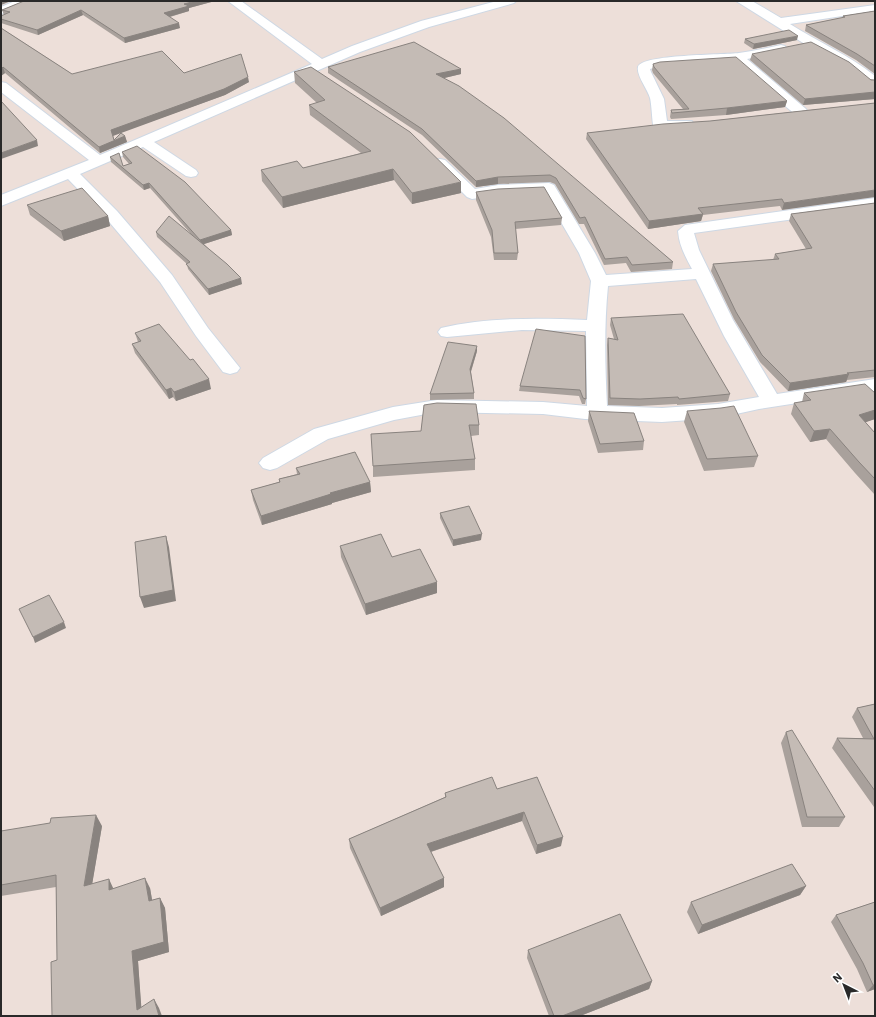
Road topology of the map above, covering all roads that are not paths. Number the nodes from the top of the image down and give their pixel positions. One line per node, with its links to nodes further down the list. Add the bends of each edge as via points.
1 (25, 1): 6 (street)
2 (234, 1): 10 (street, via 275,30)
3 (510, 1): 10 (street, via 425,24)
4 (742, 1): 7 (street)
5 (875, 8): 7 (street)
6 (1, 11)
7 (779, 22): 8 (street)
8 (812, 43): 9 (street); 12 (street, via 852,64)
9 (738, 57): 15 (street); 17 (street, via 658,62 644,67 643,72 658,101 658,125)
10 (315, 67): 11 (street); 18 (street)
11 (325, 78)
12 (875, 82)
13 (1, 86): 20 (street)
14 (816, 111): 15 (street)
15 (801, 112): 16 (street)
16 (781, 114)
17 (699, 123)
18 (144, 141): 20 (street); 22 (street)
19 (431, 154): 27 (street, via 472,194 548,188 587,252)
20 (99, 161): 21 (street)
21 (70, 173): 24 (street); 30 (street, via 111,214 161,273)
22 (191, 173)
23 (1, 185): 24 (street)
24 (7, 198)
25 (875, 203): 26 (street, via 692,228 686,231 686,235)
26 (702, 273): 27 (street); 32 (street, via 718,307)
27 (600, 281): 28 (street)
28 (596, 326): 29 (street, via 480,326); 33 (street)
29 (447, 332)
30 (230, 368)
31 (875, 385): 32 (street)
32 (772, 402): 33 (street, via 718,411 669,415)
33 (596, 412): 34 (street, via 437,406 393,414 321,434)
34 (270, 463)

